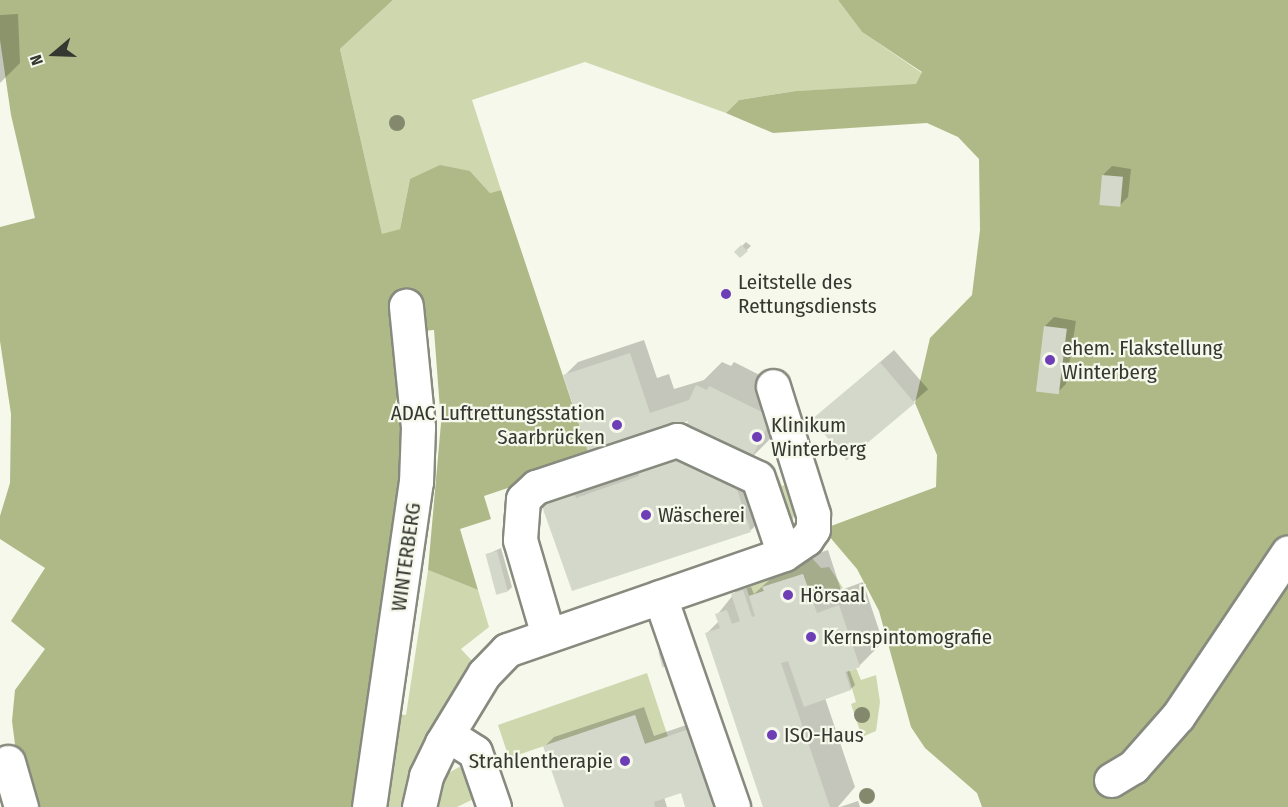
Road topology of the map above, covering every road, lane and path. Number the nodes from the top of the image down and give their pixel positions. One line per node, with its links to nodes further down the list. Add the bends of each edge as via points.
1 (406, 306): 11 (street, WINTERBERG, via 418,427 416,482)
2 (773, 386): 3 (street, via 813,514 813,529)
3 (795, 546): 5 (street); 6 (street, via 758,478 677,440 536,487 523,499 520,540)
4 (1288, 552): 9 (street, via 1178,716 1133,766)
5 (660, 597): 6 (street); 14 (street)
6 (548, 635): 7 (street, via 507,650 494,661 457,713)
7 (442, 743): 12 (street, via 426,776); 13 (street, via 456,740 475,752)
8 (8, 762): 10 (street)
9 (1111, 780)
10 (21, 807)
11 (369, 807)
12 (419, 807)
13 (494, 807)
14 (733, 807)

